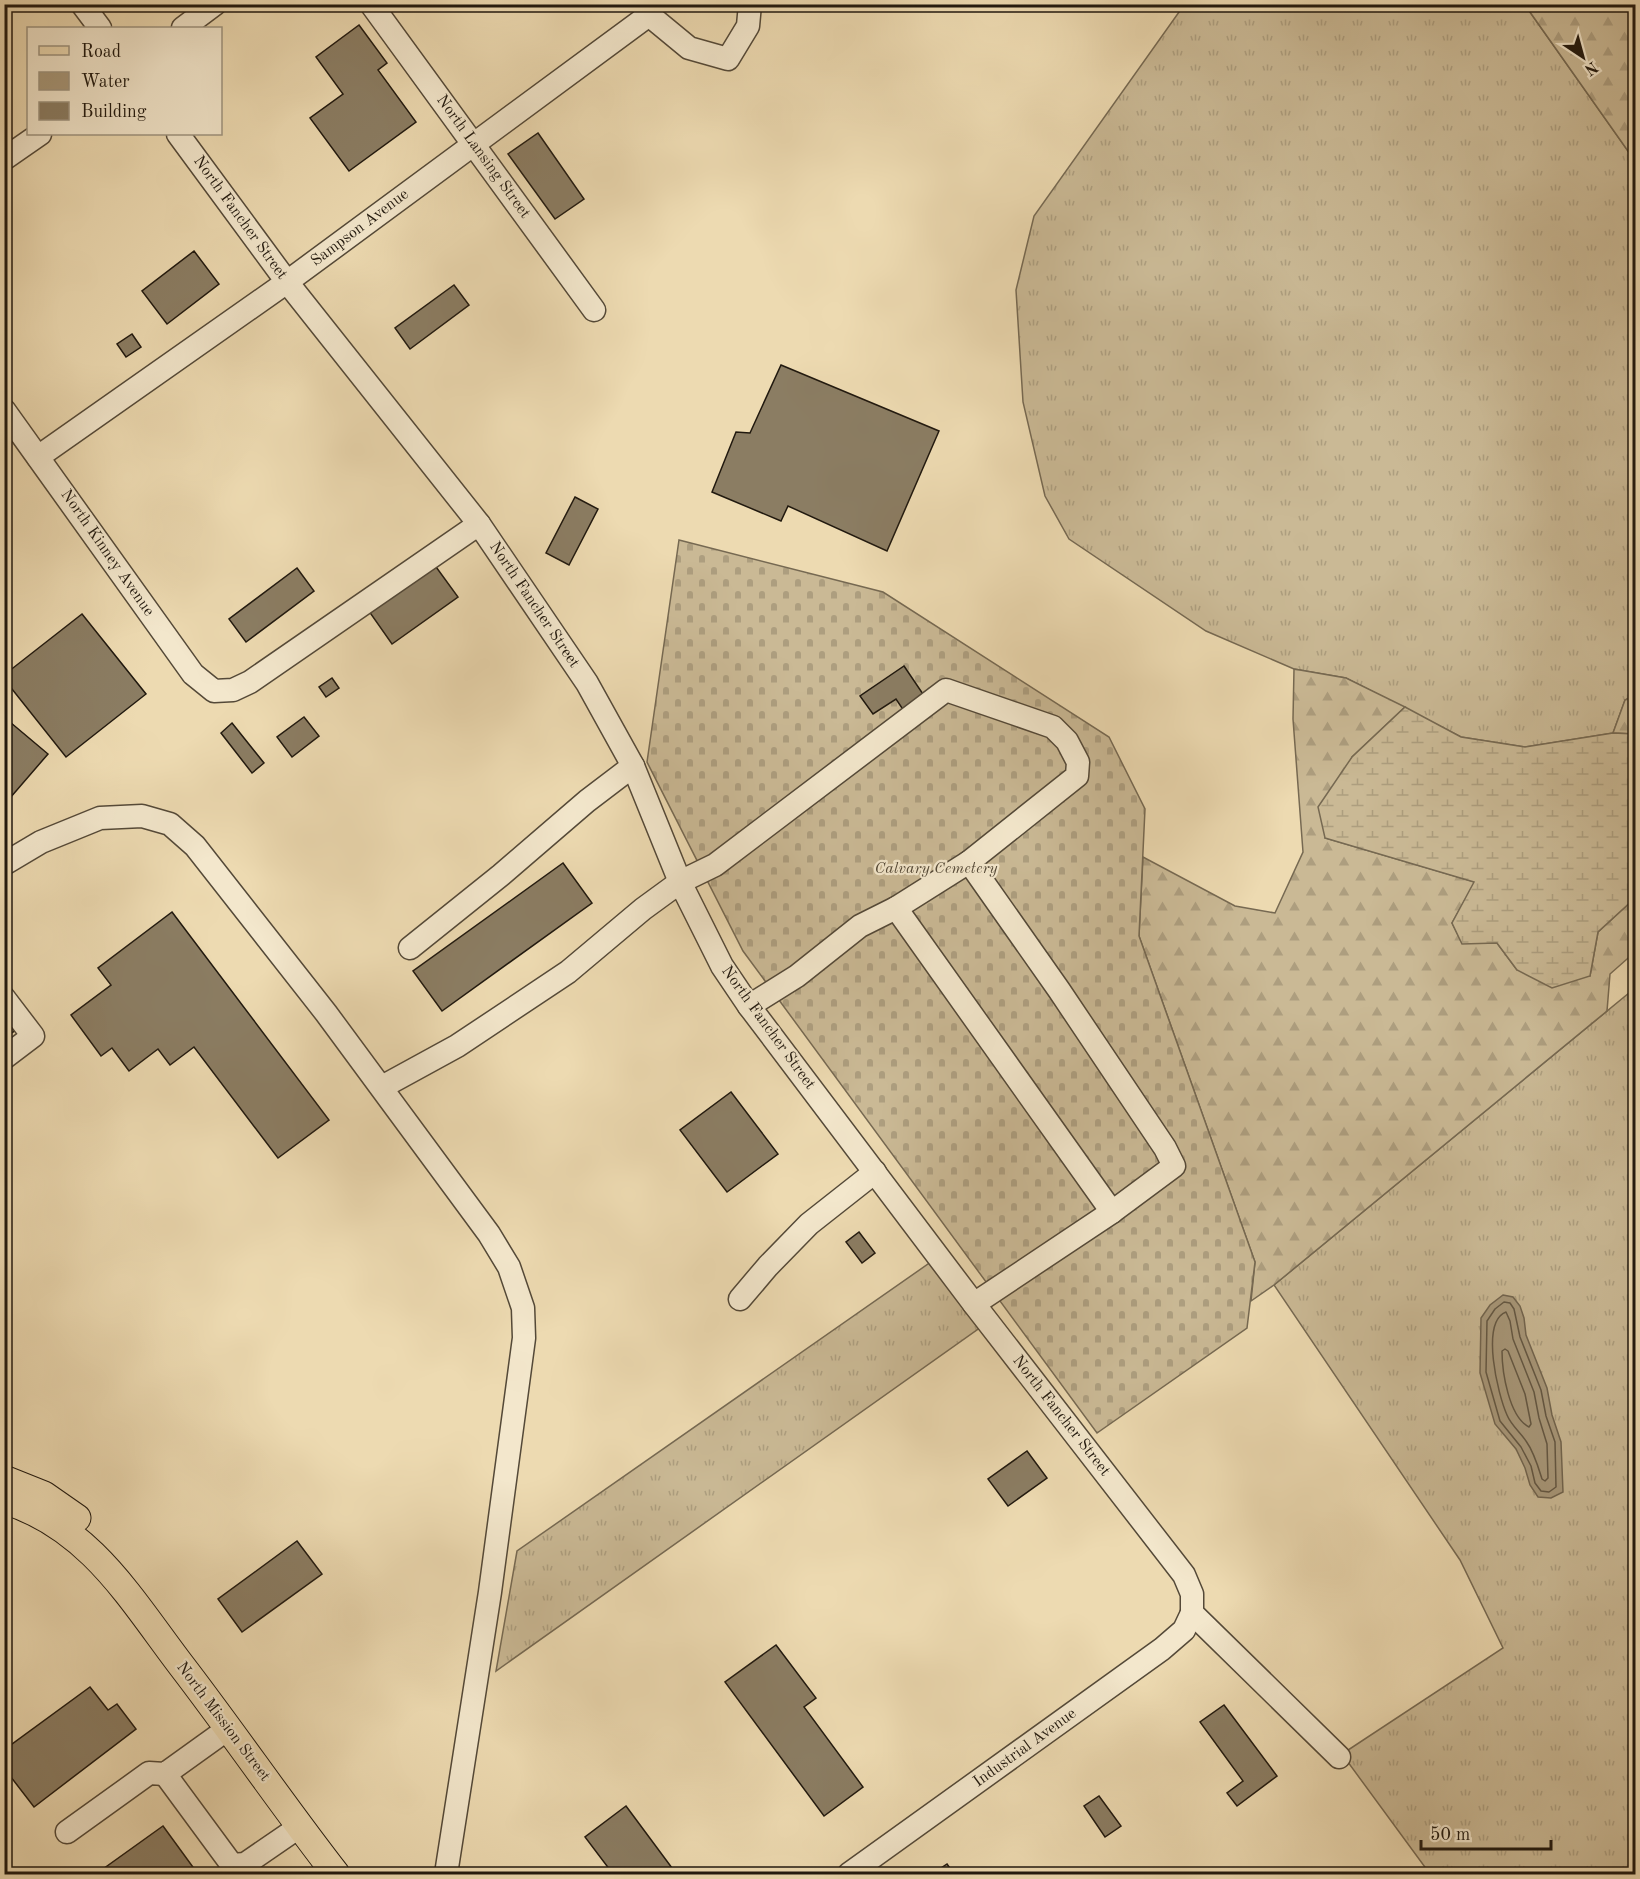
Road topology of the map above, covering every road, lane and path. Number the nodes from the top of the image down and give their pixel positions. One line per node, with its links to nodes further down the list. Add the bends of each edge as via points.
1 (82, 4): 6 (street)
2 (215, 4): 7 (street)
3 (371, 4): 10 (street, North Lansing Street)
4 (750, 4): 5 (street, via 748,26 728,59 689,48)
5 (645, 10): 10 (street, Sampson Avenue)
6 (99, 27)
7 (184, 27)
8 (39, 135): 11 (street)
9 (179, 135): 12 (street, North Fancher Street)
10 (474, 144): 12 (street, Sampson Avenue); 13 (street, North Lansing Street)
11 (4, 159)
12 (287, 282): 15 (street, Sampson Avenue); 16 (street, North Fancher Street)
13 (594, 310)
14 (4, 410): 15 (street, North Kinney Avenue)
15 (38, 457): 16 (street, North Kinney Avenue, via 193,674 214,691 233,690 250,682)
16 (479, 524): 17 (street, North Fancher Street, via 587,683)
17 (633, 766): 20 (street, North Fancher Street); 22 (street)
18 (969, 862): 20 (street, via 1077,776 1078,762 1067,741 1053,727 946,690 715,864); 21 (street); 28 (street, via 1174,1166)
19 (4, 864): 26 (street, via 41,842 100,818 142,816 170,824 195,846)
20 (680, 882): 24 (street, North Fancher Street, via 722,966); 26 (street, via 568,972 458,1046)
21 (896, 908): 24 (street, via 860,927); 28 (street)
22 (410, 948)
23 (4, 998): 25 (street, via 33,1036)
24 (749, 1006): 27 (street, North Fancher Street)
25 (4, 1058)
26 (382, 1087): 41 (street, via 489,1234 509,1267 523,1308 516,1413)
27 (875, 1172): 29 (street, via 809,1224); 30 (street, North Fancher Street)
28 (1112, 1212): 30 (street)
29 (740, 1299)
30 (974, 1304): 34 (street, North Fancher Street, via 1184,1575 1192,1594)
31 (4, 1479): 33 (main road, North Mission Street, via 45,1496 73,1514 88,1531)
32 (4, 1500): 33 (main road, North Mission Street, via 57,1525)
33 (109, 1569): 35 (main road, North Mission Street)
34 (1192, 1613): 36 (street); 42 (street, Industrial Avenue, via 1184,1630 1162,1649)
35 (229, 1728): 37 (street); 38 (main road, North Mission Street)
36 (1339, 1756)
37 (165, 1774): 38 (street, via 232,1865 244,1864); 39 (street, via 149,1773)
38 (299, 1827): 40 (main road, North Mission Street)
39 (67, 1832)
40 (336, 1875)
41 (446, 1875)
42 (849, 1875)

